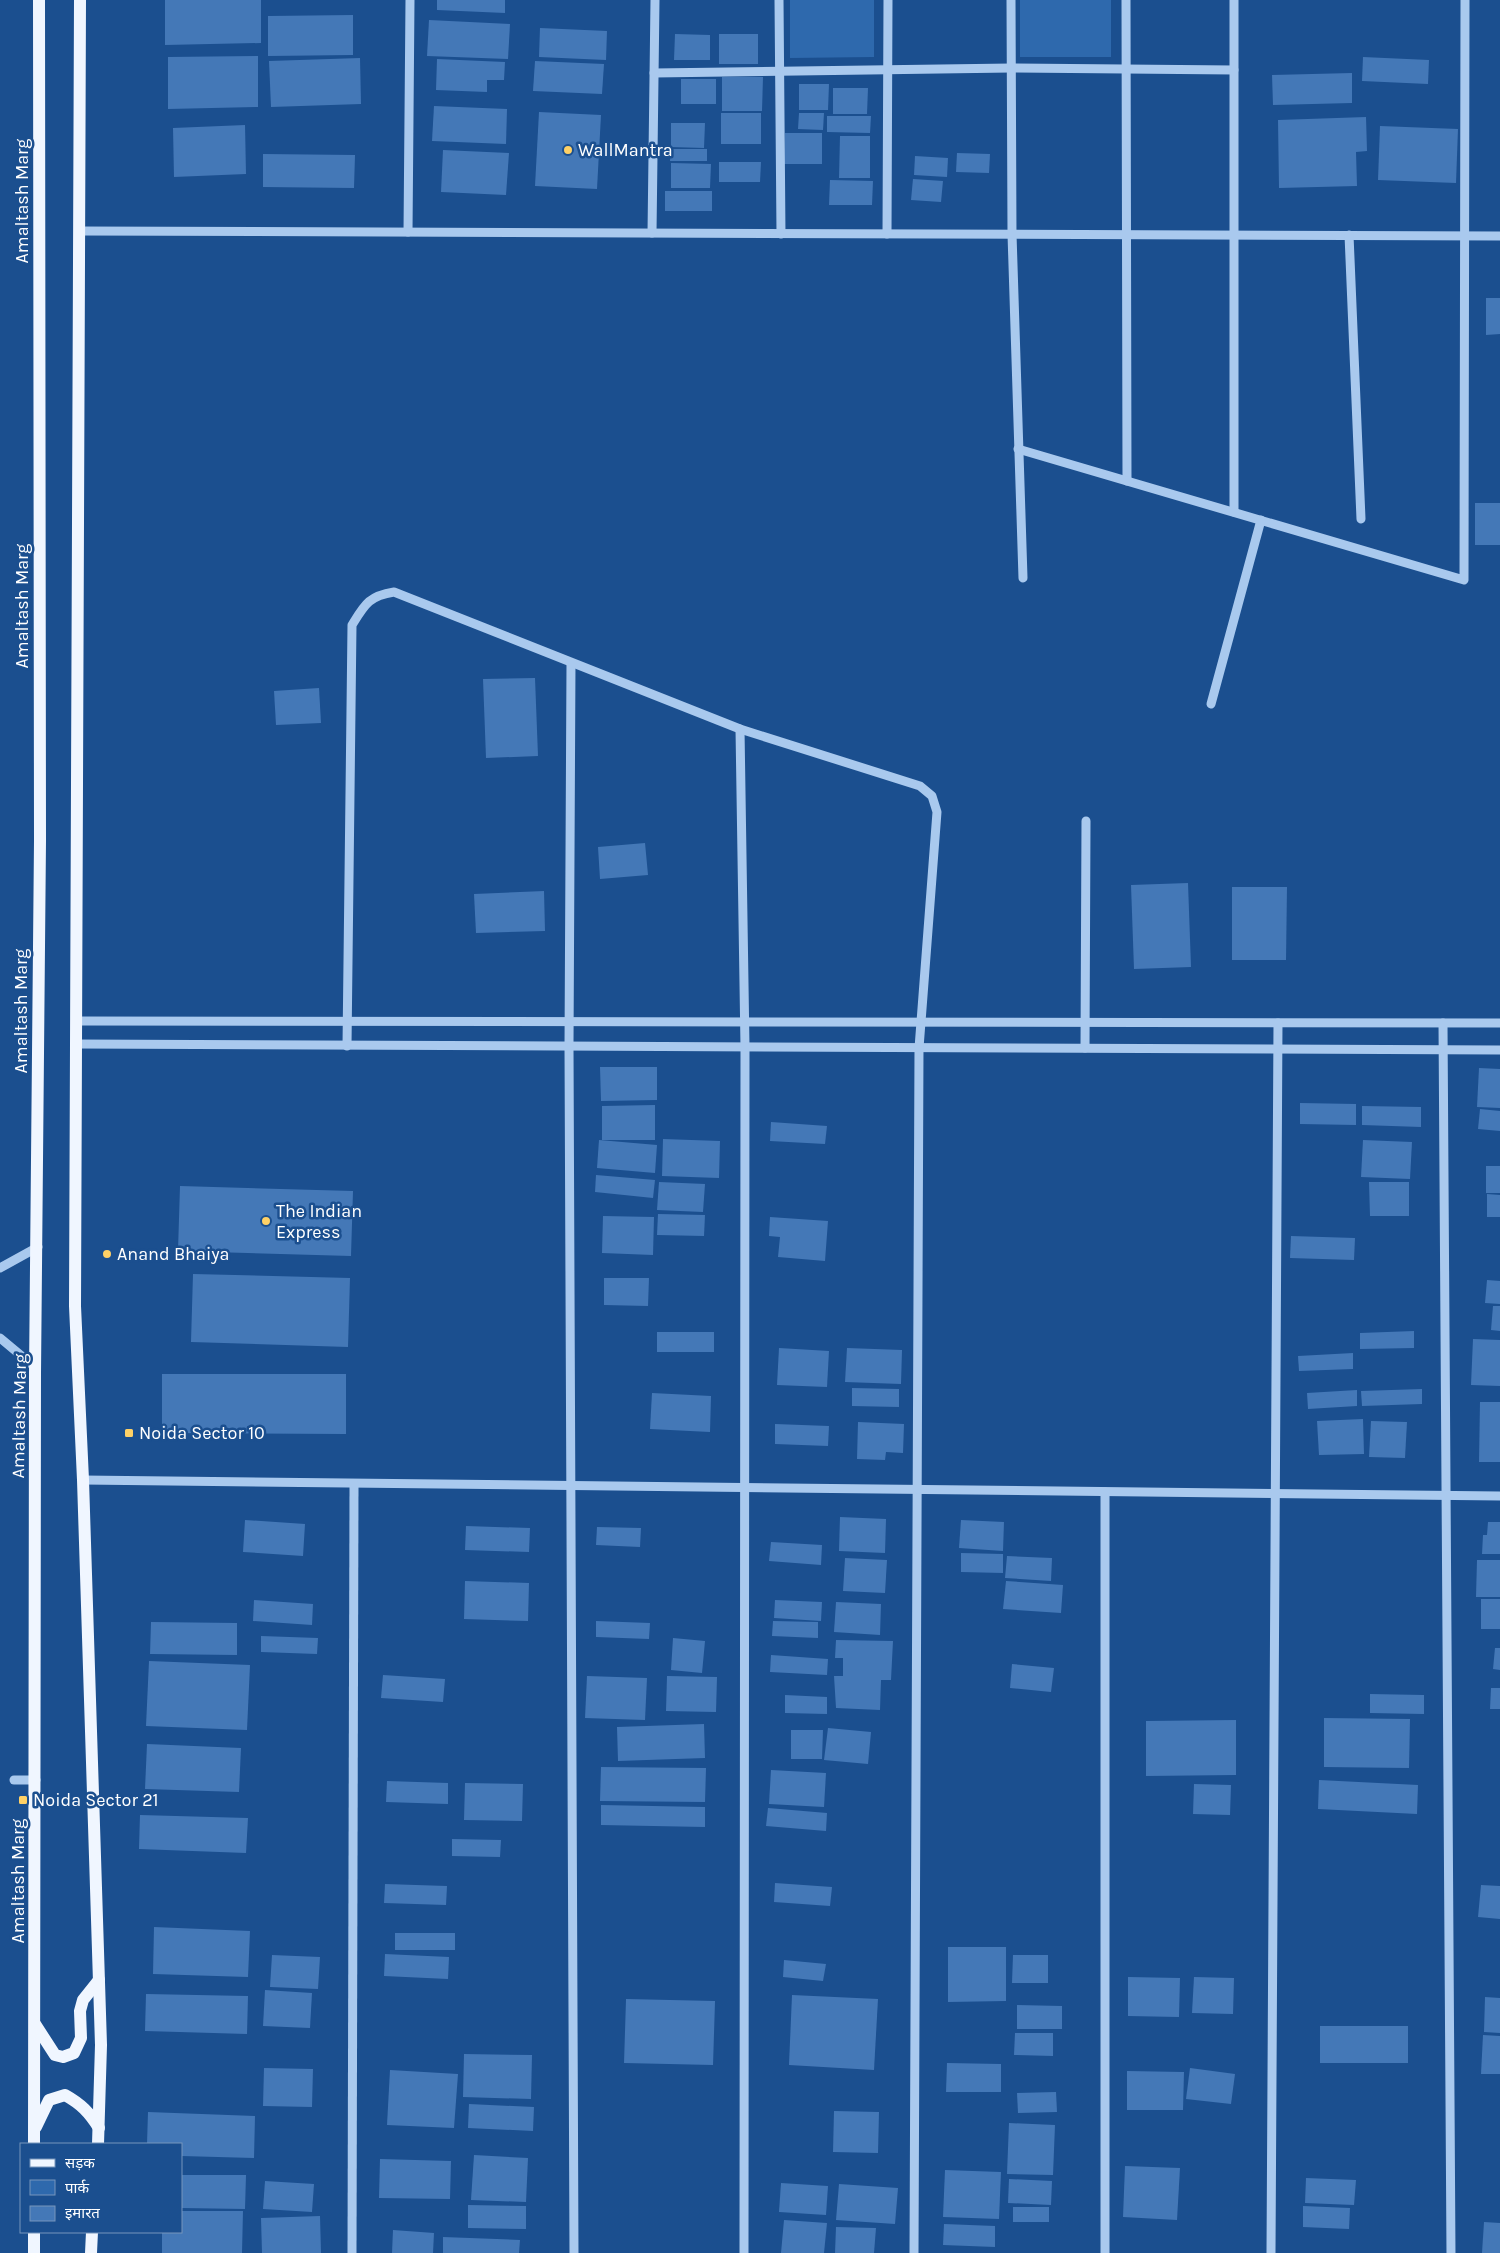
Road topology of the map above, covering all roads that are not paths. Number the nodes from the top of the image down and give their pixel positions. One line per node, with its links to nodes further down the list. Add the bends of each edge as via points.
1 (39, 0): 56 (main road, Amaltash Marg)
2 (80, 0): 17 (main road)
3 (410, 0): 18 (street)
4 (655, 0): 16 (street)
5 (780, 0): 15 (street)
6 (888, 0): 13 (street)
7 (1011, 0): 11 (street)
8 (1126, 0): 12 (street)
9 (1234, 0): 14 (street)
10 (1465, 0): 26 (street)
11 (1011, 68): 12 (street); 13 (street); 22 (street)
12 (1126, 68): 14 (street); 23 (street)
13 (888, 70): 15 (street); 21 (street)
14 (1234, 70): 24 (street)
15 (780, 71): 16 (street); 20 (street)
16 (654, 73): 19 (street)
17 (79, 231): 18 (street); 38 (main road)
18 (408, 232): 19 (street)
19 (652, 233): 20 (street)
20 (781, 234): 21 (street)
21 (887, 234): 22 (street)
22 (1012, 234): 23 (street); 28 (street)
23 (1126, 235): 24 (street); 29 (street)
24 (1234, 235): 25 (street); 30 (street)
25 (1349, 236): 26 (street); 31 (street)
26 (1467, 236): 27 (street); 32 (street, via 1464,580)
27 (1500, 236)
28 (1018, 449): 29 (street); 33 (street)
29 (1127, 481): 30 (street)
30 (1234, 512): 32 (street)
31 (1362, 519)
32 (1261, 520): 35 (street)
33 (1023, 578)
34 (571, 663): 36 (street); 39 (street, via 394,592 377,594 362,609 352,625); 40 (street)
35 (1211, 704)
36 (740, 729): 41 (street); 42 (street, via 920,786 932,796 937,812)
37 (1086, 821): 43 (street)
38 (76, 1021): 39 (street); 47 (main road)
39 (347, 1021): 40 (street); 48 (street)
40 (570, 1022): 41 (street); 49 (street)
41 (745, 1022): 42 (street); 50 (street)
42 (920, 1022): 43 (street); 51 (street)
43 (1086, 1023): 44 (street); 52 (street)
44 (1278, 1023): 45 (street); 53 (street)
45 (1443, 1023): 46 (street); 54 (street)
46 (1500, 1023)
47 (76, 1044): 48 (street); 60 (main road, via 75,1306)
48 (347, 1046): 49 (street)
49 (569, 1046): 50 (street); 62 (street)
50 (745, 1047): 51 (street); 63 (street)
51 (919, 1048): 52 (street); 64 (street)
52 (1085, 1048): 53 (street)
53 (1277, 1049): 54 (street); 66 (street)
54 (1443, 1050): 55 (street); 67 (street)
55 (1500, 1050)
56 (38, 1247): 57 (street); 59 (main road, Amaltash Marg)
57 (0, 1268)
58 (0, 1338): 59 (street)
59 (36, 1368): 70 (main road, Amaltash Marg)
60 (83, 1480): 61 (street); 71 (main road)
61 (354, 1484): 62 (street); 80 (street)
62 (571, 1486): 63 (street); 81 (street)
63 (745, 1488): 64 (street); 82 (street)
64 (917, 1490): 65 (street); 83 (street)
65 (1105, 1492): 66 (street); 84 (street)
66 (1275, 1494): 67 (street); 85 (street)
67 (1446, 1496): 68 (street); 86 (street)
68 (1500, 1496)
69 (14, 1780): 70 (street)
70 (36, 1780): 72 (main road, Amaltash Marg)
71 (99, 1980): 72 (main road, via 83,2000 81,2038 74,2053 63,2057 55,2055); 73 (main road)
72 (34, 2022): 74 (main road, Amaltash Marg)
73 (99, 2128): 74 (main road, Amaltash Marg, via 79,2102 64,2095 49,2100); 75 (main road)
74 (34, 2138)
75 (98, 2143)
76 (34, 2233): 78 (main road)
77 (92, 2233): 79 (main road)
78 (34, 2253)
79 (91, 2253)
80 (352, 2253)
81 (574, 2253)
82 (744, 2253)
83 (914, 2253)
84 (1105, 2253)
85 (1271, 2253)
86 (1451, 2253)

